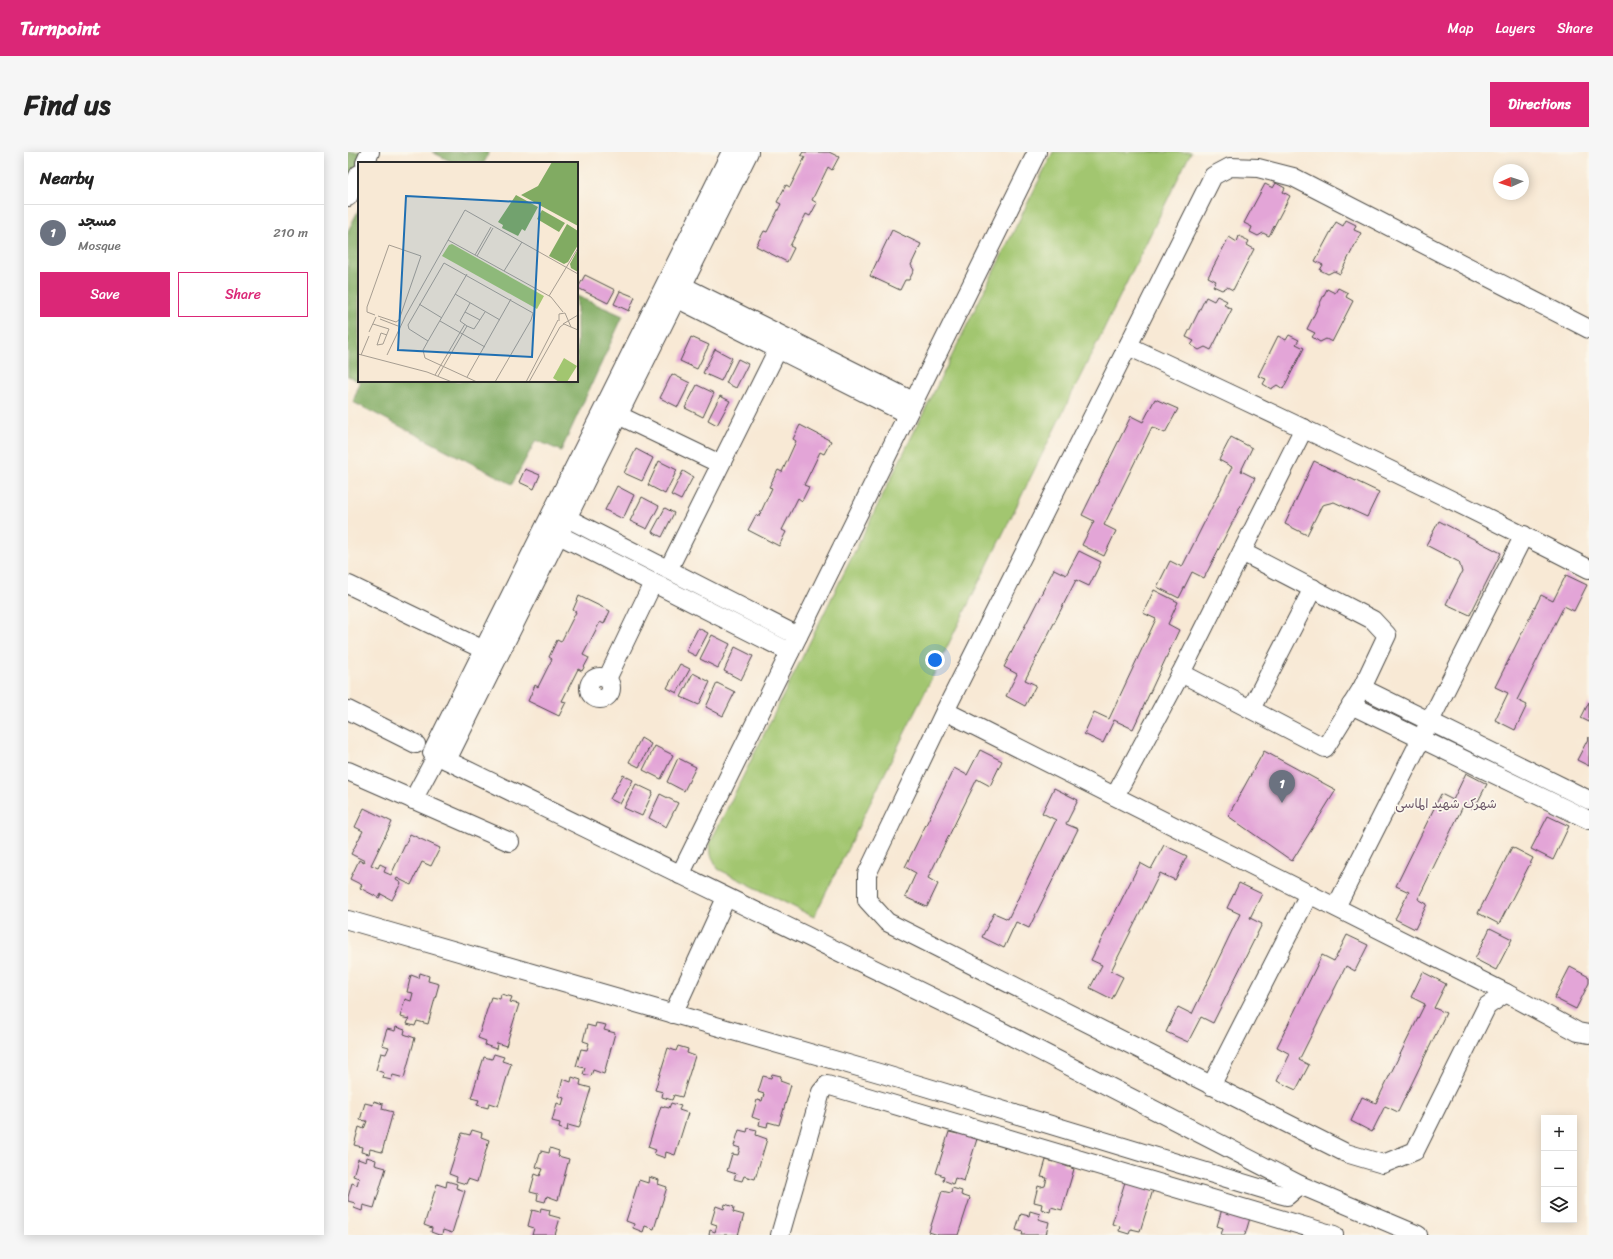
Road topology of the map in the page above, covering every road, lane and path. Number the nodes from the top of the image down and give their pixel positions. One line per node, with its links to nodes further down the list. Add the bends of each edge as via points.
1 (370, 152): 5 (street)
2 (731, 152): 8 (street)
3 (749, 152): 8 (street)
4 (1037, 152): 12 (street)
5 (365, 162)
6 (358, 176): 7 (street)
7 (348, 197)
8 (675, 290): 11 (street); 12 (street); 13 (street); 26 (street)
9 (1589, 329): 10 (street, via 1293,177 1258,168 1230,166 1213,176)
10 (1128, 346): 14 (street); 33 (street)
11 (778, 349): 12 (street); 15 (street)
12 (910, 408): 25 (street)
13 (618, 415): 15 (street); 16 (street)
14 (1304, 428): 18 (street); 19 (street)
15 (720, 464): 21 (street)
16 (567, 518): 17 (street); 21 (street)
17 (559, 535): 23 (street); 37 (street)
18 (1524, 536): 20 (street); 34 (street)
19 (1242, 552): 24 (street); 27 (street)
20 (1589, 569)
21 (668, 570): 25 (street)
22 (348, 581): 26 (street)
23 (653, 583): 25 (street); 28 (street)
24 (1313, 588): 29 (street, via 1373,620 1387,635); 31 (street)
25 (794, 644): 44 (street)
26 (484, 650): 37 (street)
27 (1182, 672): 31 (street); 39 (street)
28 (607, 679)
29 (1362, 688): 30 (street); 34 (street)
30 (1351, 705): 31 (street, via 1326,748); 35 (street)
31 (1251, 709)
32 (348, 710): 36 (street)
33 (945, 711): 39 (street); 52 (street, via 867,874 868,900 887,922)
34 (1431, 722): 35 (street); 41 (street)
35 (1422, 739): 42 (street); 47 (street)
36 (416, 744)
37 (439, 756): 40 (street); 44 (street)
38 (348, 771): 40 (street)
39 (1114, 796): 45 (street)
40 (413, 800): 43 (street)
41 (1589, 800)
42 (1589, 820)
43 (510, 842)
44 (680, 875): 46 (street)
45 (1309, 894): 47 (street); 52 (street)
46 (726, 898): 50 (street); 53 (street, via 1003,1032)
47 (1336, 907): 49 (street)
48 (348, 920): 50 (street)
49 (1506, 993): 51 (street, via 1578,1032); 52 (street, via 1487,1006 1415,1151 1382,1164 1346,1153)
50 (673, 1014): 53 (street, via 886,1075 1279,1194 1287,1196)
51 (1589, 1034)
52 (1211, 1086)
53 (1300, 1185): 56 (street)
54 (780, 1235): 55 (street, via 821,1092 827,1085)
55 (1334, 1235)
56 (1418, 1235)

